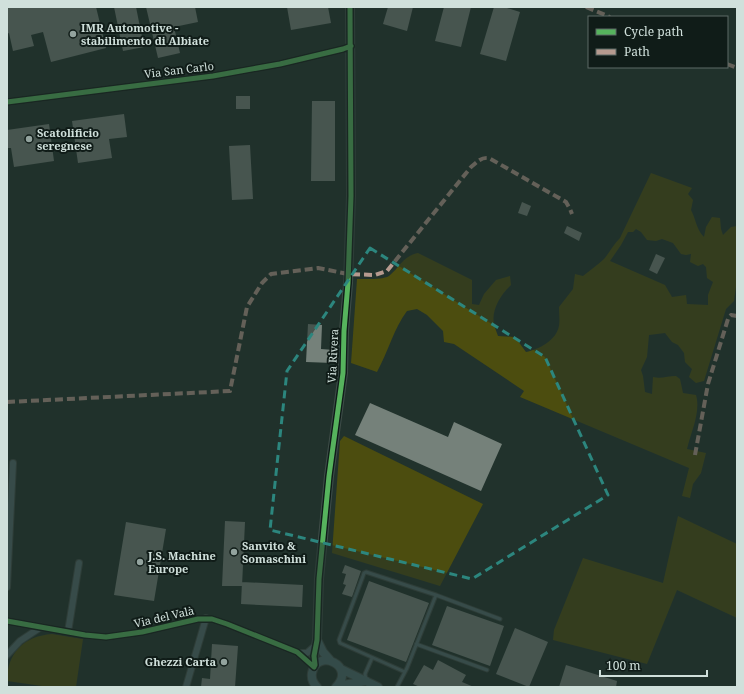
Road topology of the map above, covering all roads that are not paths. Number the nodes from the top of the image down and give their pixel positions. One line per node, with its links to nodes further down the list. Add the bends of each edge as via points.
1 (350, 7): 2 (street, Via Rivera)
2 (351, 46): 3 (street, Via San Carlo, via 280,64 213,76); 13 (street, Via Rivera, via 351,196 343,373 322,544)
3 (7, 102)
4 (13, 463): 6 (street)
5 (79, 563): 12 (street)
6 (7, 587)
7 (436, 595): 9 (lane); 14 (lane); 17 (lane, via 364,572 339,640 343,645)
8 (206, 618): 12 (street, Via del Valà, via 115,637); 15 (street, Via del Valà); 26 (street)
9 (500, 619)
10 (7, 621): 11 (street, Via del Valà)
11 (42, 627): 12 (street, Via del Valà); 16 (street, via 20,641)
12 (68, 632)
13 (316, 642): 15 (street, via 307,652); 18 (street); 19 (street, Via Rivera)
14 (416, 644): 21 (lane); 22 (lane)
15 (297, 652): 19 (street, Via del Valà)
16 (7, 655)
17 (372, 658): 22 (lane); 23 (lane, via 365,674)
18 (330, 660): 19 (street, via 324,660); 20 (street)
19 (315, 666): 24 (street, Via Rivera, via 312,675)
20 (340, 669): 23 (street); 25 (street, via 342,678)
21 (487, 670)
22 (404, 672): 28 (lane)
23 (366, 681): 25 (street); 27 (street)
24 (315, 686)
25 (337, 686)
26 (186, 687)
27 (378, 687)
28 (397, 687)

